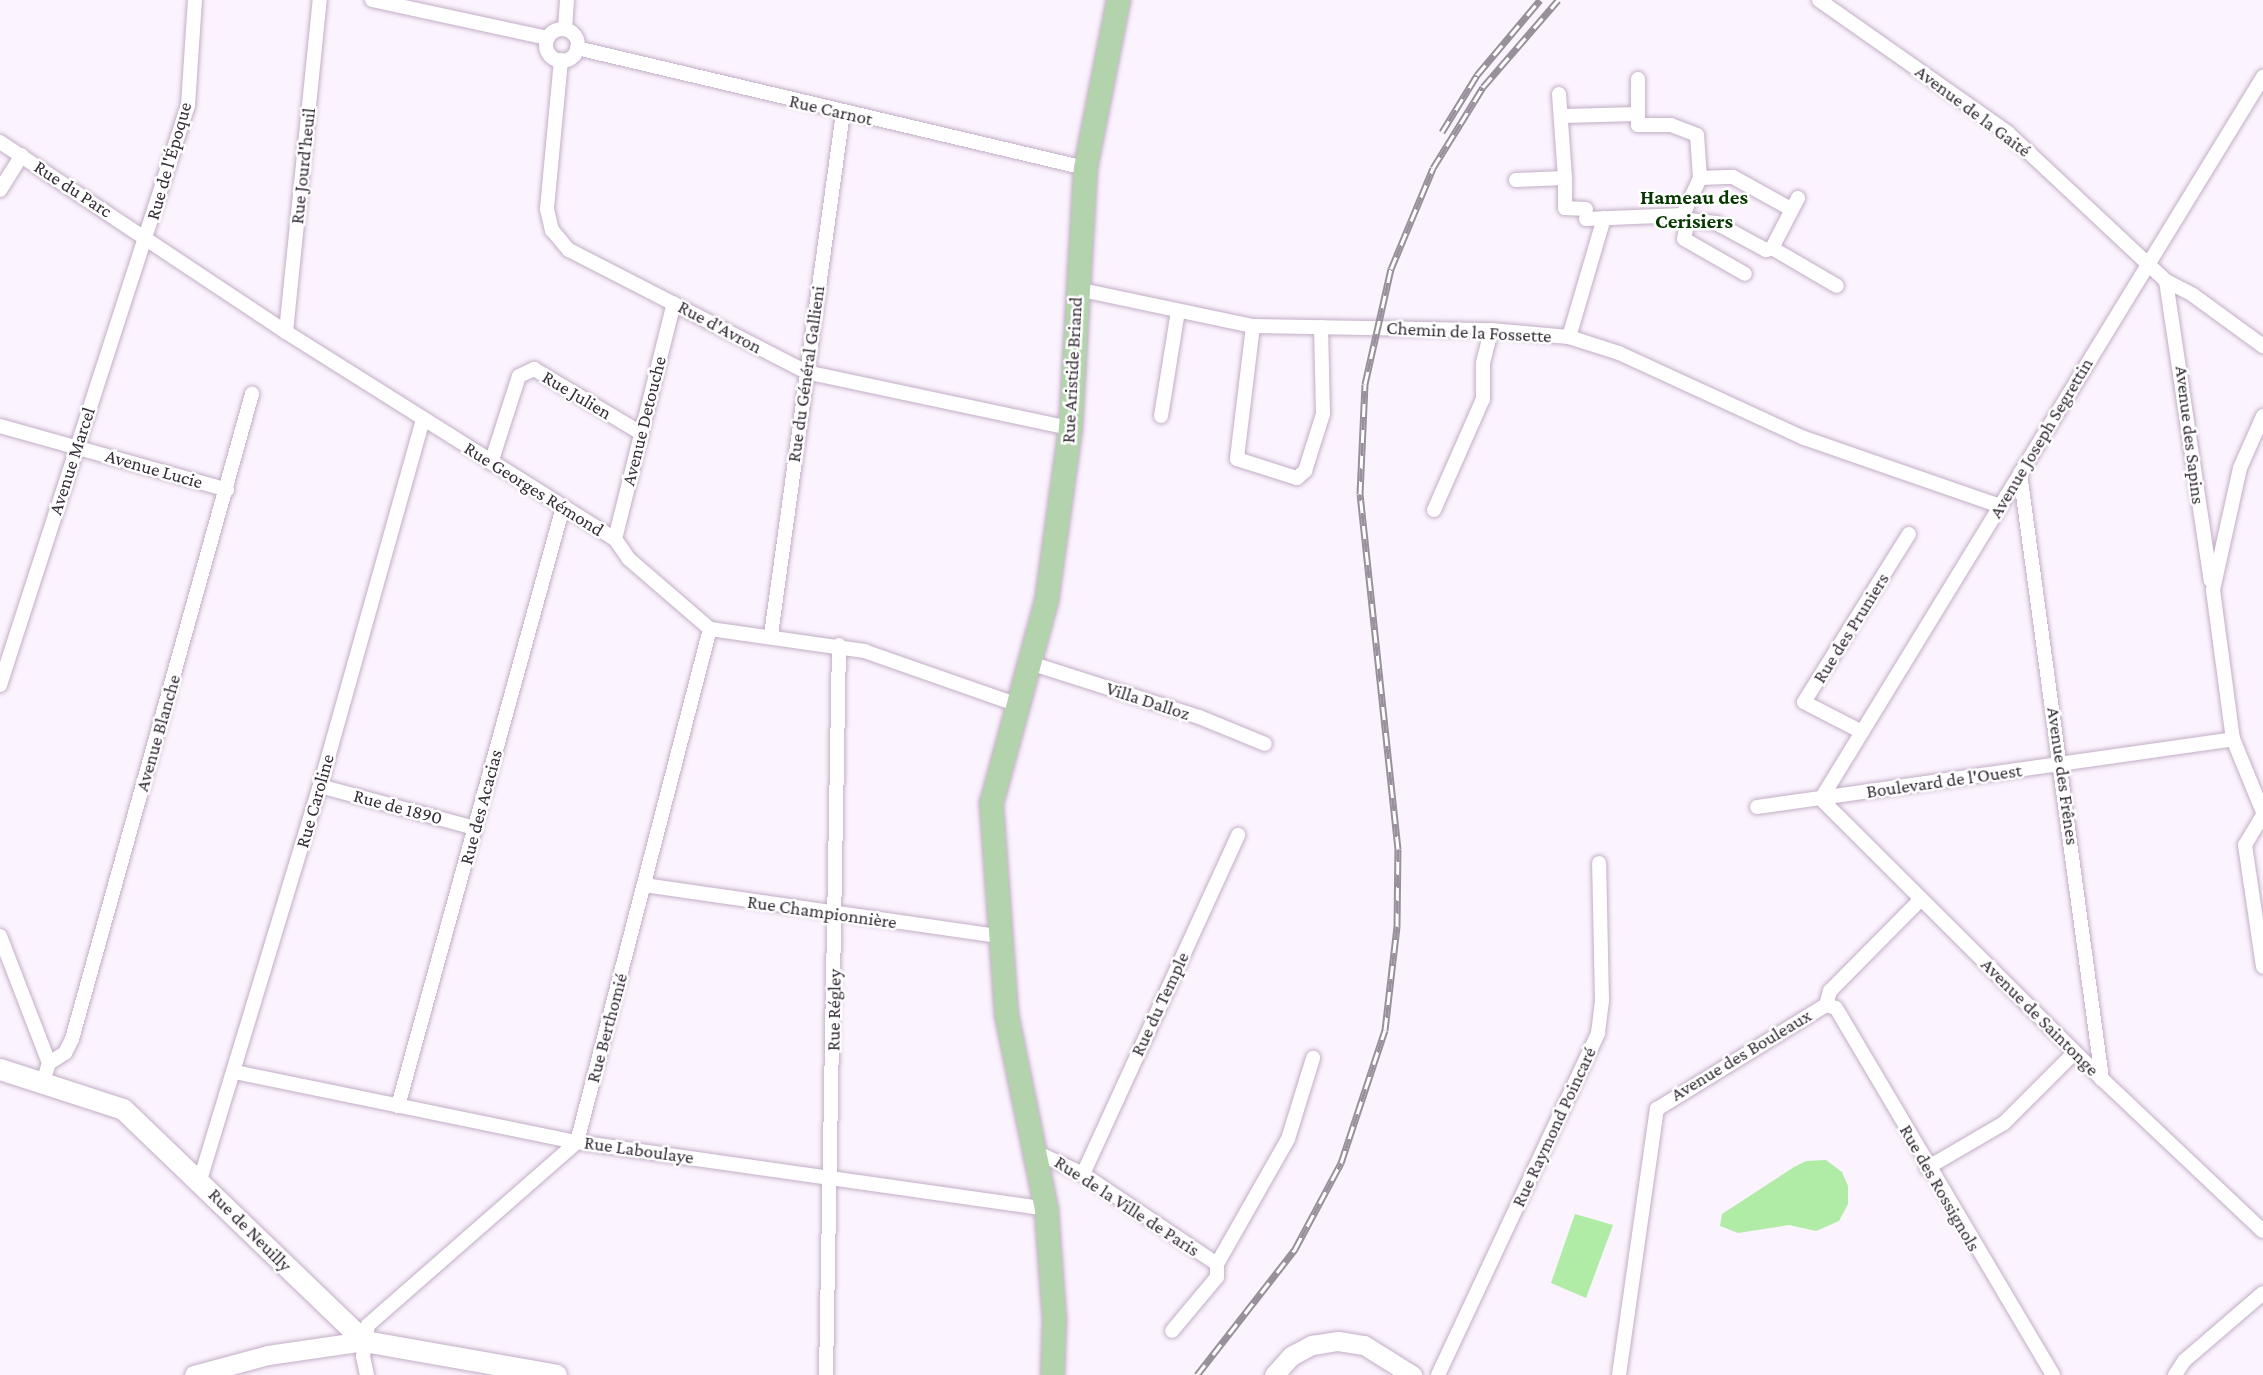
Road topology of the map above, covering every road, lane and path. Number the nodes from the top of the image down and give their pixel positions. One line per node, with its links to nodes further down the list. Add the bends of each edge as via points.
1 (195, 0): 26 (street, Rue de l'Époque, via 188,105)
2 (320, 0): 38 (street, Rue Jourd'heuil)
3 (372, 0): 8 (street)
4 (567, 0): 7 (street)
5 (1118, 0): 19 (main road, Rue Aristide Briand)
6 (1819, 0): 28 (street, Avenue de la Gaité, via 2008,133)
7 (565, 29): 8 (street); 9 (street, via 574,34)
8 (548, 38): 10 (street, via 548,52)
9 (578, 48): 10 (street); 14 (street, Rue Carnot)
10 (561, 60): 33 (street, Rue d'Avron, via 547,209 552,230 569,250)
11 (2263, 77): 28 (street, Avenue Joseph Segrettin)
12 (1639, 79): 15 (street)
13 (1559, 94): 16 (street)
14 (843, 113): 19 (street, Rue Carnot); 41 (street, Rue du Général Gallieni)
15 (1638, 114): 16 (street); 21 (street, via 1638,125 1671,125 1697,135)
16 (1563, 116): 20 (street)
17 (0, 142): 18 (street, Rue du Parc)
18 (22, 155): 23 (street); 26 (street, Rue du Parc)
19 (1084, 168): 32 (main road, Rue Aristide Briand)
20 (1565, 178): 22 (street); 25 (street, via 1565,208)
21 (1700, 178): 24 (street); 27 (street, via 1733,177 1795,203)
22 (1516, 180)
23 (0, 190)
24 (1686, 217): 25 (street); 27 (street, via 1716,223 1766,250); 29 (street, via 1684,239)
25 (1604, 218): 39 (street)
26 (146, 237): 38 (street, Rue Georges Rémond); 49 (street, Avenue Marcel)
27 (1772, 248): 31 (street)
28 (2147, 263): 30 (street, Avenue de la Gaité); 51 (street, Avenue Joseph Segrettin)
29 (1745, 274)
30 (2166, 281): 40 (street, Avenue de la Gaité); 58 (street, Avenue des Sapins)
31 (1837, 286)
32 (1077, 289): 34 (street, Chemin de la Fossette); 47 (main road, Rue Aristide Briand)
33 (674, 303): 41 (street, Rue d'Avron); 48 (street, Avenue Detouche)
34 (1178, 311): 35 (street, Chemin de la Fossette); 43 (street)
35 (1253, 326): 36 (street, Chemin de la Fossette); 36 (street, via 1237,459 1297,478 1306,471 1323,414)
36 (1321, 327): 37 (street, Chemin de la Fossette)
37 (1491, 330): 39 (street, Chemin de la Fossette); 55 (street, via 1483,363 1483,399)
38 (286, 332): 45 (street, Rue Georges Rémond)
39 (1569, 337): 53 (street, Chemin de la Fossette, via 1619,353 1804,438)
40 (2263, 346)
41 (806, 372): 47 (street, Rue d'Avron); 60 (street, Rue du Général Gallieni)
42 (252, 394): 52 (street, Avenue Blanche)
43 (1161, 416)
44 (2263, 416): 58 (street, via 2240,468)
45 (423, 420): 50 (street, Rue Georges Rémond); 69 (street, Rue Caroline)
46 (0, 426): 49 (street, Avenue Lucie)
47 (1070, 428): 62 (main road, Rue Aristide Briand, via 1046,601)
48 (641, 433): 50 (street, Rue Julien, via 534,369 519,376); 57 (street, Avenue Detouche)
49 (77, 447): 52 (street, Avenue Lucie); 63 (street, Avenue Marcel)
50 (491, 463): 54 (street, Rue Georges Rémond)
51 (2020, 473): 53 (street, Avenue Joseph Segrettin); 68 (street, Avenue des Frênes)
52 (227, 489): 87 (street, Avenue Blanche, via 72,1039)
53 (2000, 506): 65 (street, Avenue Joseph Segrettin)
54 (563, 507): 57 (street, Rue Georges Rémond); 73 (street, Rue des Acacias)
55 (1434, 510)
56 (1909, 534): 65 (street, Rue des Pruniers, via 1804,702)
57 (615, 539): 59 (street, Rue Georges Rémond, via 629,559)
58 (2213, 590): 66 (street, Avenue des Sapins)
59 (710, 629): 60 (street); 76 (street, Rue Berthomié)
60 (771, 635): 61 (street)
61 (839, 645): 64 (street); 78 (street, Rue Régley)
62 (1030, 663): 64 (main road, Rue Aristide Briand); 67 (street, Villa Dalloz, via 1199,717)
63 (0, 685)
64 (1018, 705): 80 (main road, Rue Aristide Briand, via 991,803)
65 (1862, 732): 70 (street, Avenue Joseph Segrettin)
66 (2233, 739): 68 (street, Boulevard de l'Ouest); 72 (street, Avenue des Sapins)
67 (1265, 744)
68 (2062, 764): 70 (street, Boulevard de l'Ouest); 89 (street, Avenue des Frênes)
69 (320, 786): 73 (street, Rue de 1890); 86 (street, Rue Caroline)
70 (1821, 799): 71 (street, Boulevard de l'Ouest); 77 (street, Avenue de Saintonge)
71 (1757, 807)
72 (2263, 814): 81 (street, via 2245,845)
73 (475, 828): 90 (street, Rue des Acacias)
74 (1238, 835): 94 (street, Rue du Temple)
75 (1599, 863): 110 (street, Rue Raymond Poincaré, via 1602,1002 1598,1033)
76 (645, 885): 78 (street, Rue Championnière); 91 (street, Rue Berthomié)
77 (1921, 899): 82 (street, Avenue des Bouleaux, via 1830,991); 83 (street, Avenue de Saintonge)
78 (835, 914): 80 (street, Rue Championnière); 95 (street, Rue Régley)
79 (0, 936): 87 (street)
80 (1000, 936): 92 (main road, Rue Aristide Briand, via 1006,1014)
81 (2263, 967)
82 (1826, 1005): 93 (street, Rue des Rossignols, via 1836,1009); 111 (street, Avenue des Bouleaux, via 1657,1109)
83 (2075, 1052): 89 (street, Avenue de Saintonge); 93 (street, via 2004,1123)
84 (1313, 1058): 99 (street, via 1289,1139)
85 (0, 1069): 87 (main road, Rue de Neuilly)
86 (235, 1072): 90 (street, Rue Laboulaye); 96 (street, Rue Caroline)
87 (43, 1077): 88 (main road, Rue de Neuilly); 96 (main road, Rue de Neuilly, via 123,1109)
88 (0, 1079)
89 (2102, 1079): 98 (street, Avenue de Saintonge)
90 (398, 1106): 91 (street, Rue Laboulaye)
91 (577, 1142): 95 (street, Rue Laboulaye); 102 (street, via 368,1325)
92 (1036, 1153): 94 (street, Rue de la Ville de Paris); 97 (main road, Rue Aristide Briand)
93 (1927, 1168): 112 (street, Rue des Rossignols)
94 (1083, 1174): 99 (street, Rue de la Ville de Paris)
95 (832, 1176): 97 (street, Rue Laboulaye); 106 (street, Rue Régley)
96 (200, 1180): 102 (main road, Rue de Neuilly)
97 (1046, 1209): 107 (main road, Rue Aristide Briand, via 1054,1319)
98 (2263, 1231)
99 (1217, 1264): 101 (street, Rue de la Ville de Paris, via 1217,1277)
100 (2263, 1293): 113 (street, via 2184,1361)
101 (1172, 1331)
102 (364, 1341): 103 (street, via 268,1355); 104 (street); 105 (main road)
103 (200, 1374)
104 (367, 1375)
105 (555, 1375)
106 (826, 1375)
107 (1052, 1375)
108 (1274, 1375): 109 (street, via 1292,1356 1312,1345 1338,1341 1364,1345)
109 (1412, 1375)
110 (1438, 1375)
111 (1619, 1375)
112 (2053, 1375)
113 (2175, 1375)

